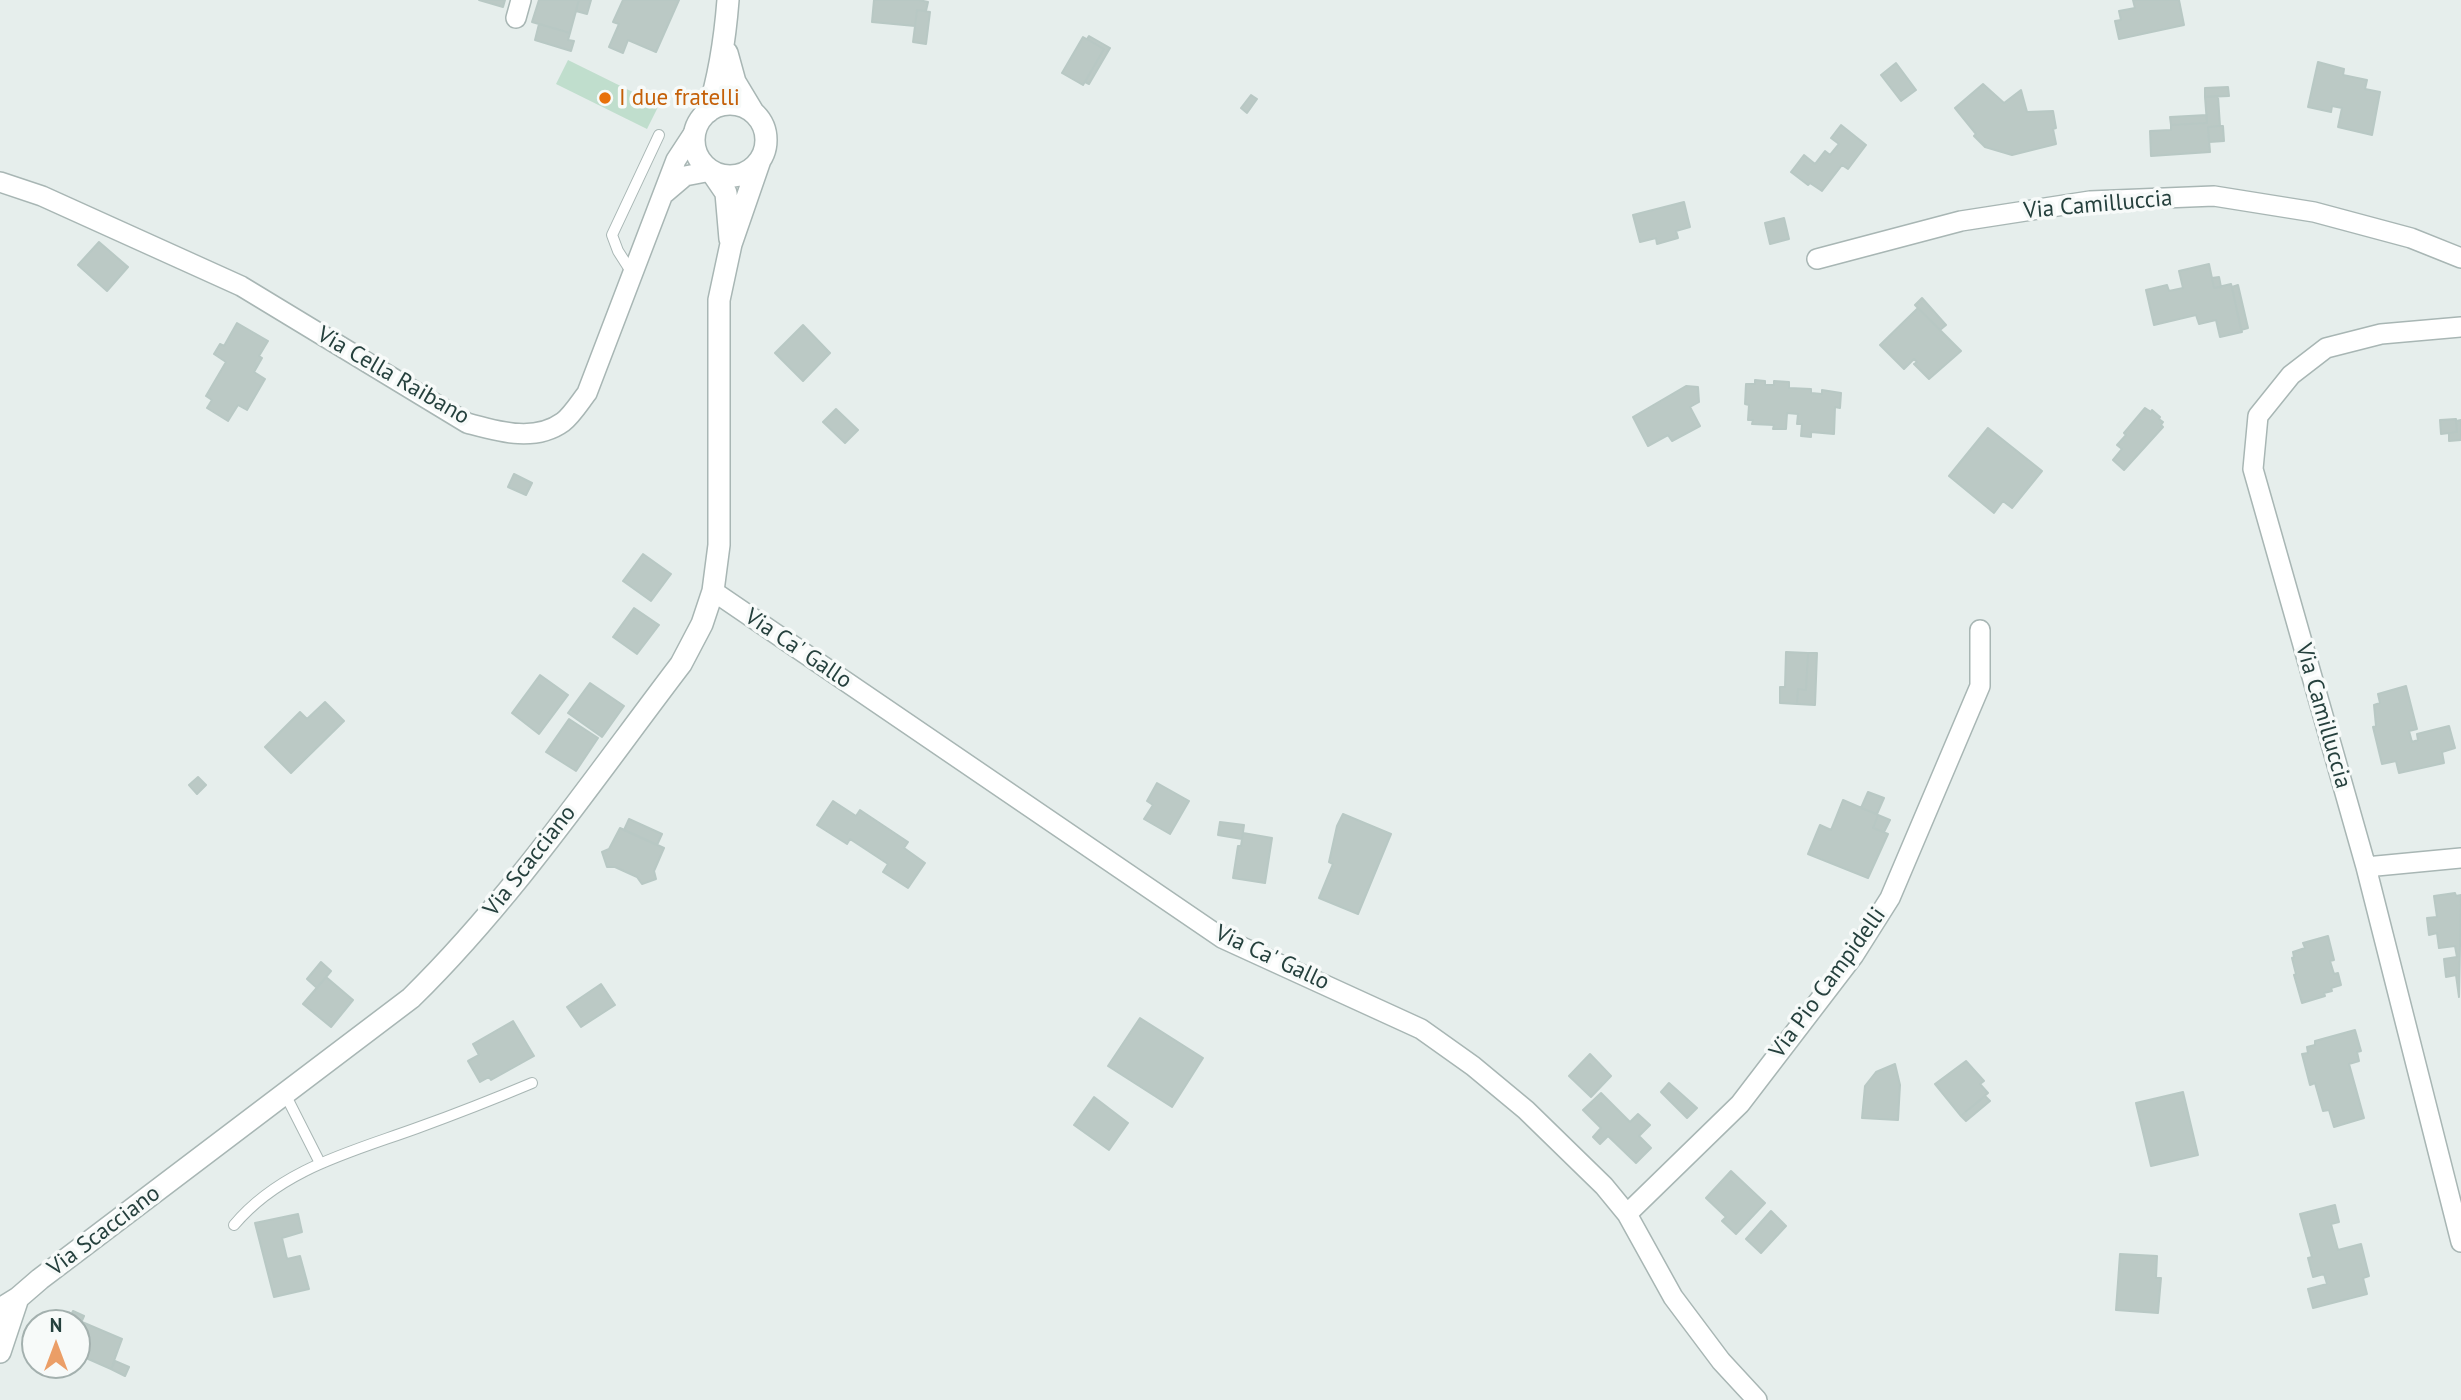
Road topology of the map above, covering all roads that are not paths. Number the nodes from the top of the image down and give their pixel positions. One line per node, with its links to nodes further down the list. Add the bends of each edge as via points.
1 (728, 0): 2 (street, Via Scacciano)
2 (725, 44): 3 (street, Via Scacciano); 4 (street, Via Scacciano, via 735,82)
3 (708, 112): 4 (street, via 731,104); 5 (street, Via Scacciano)
4 (753, 112): 7 (street, Via Scacciano, via 766,135)
5 (695, 131): 8 (street, Via Scacciano, via 697,154); 10 (street, Via Cella Raibano)
6 (659, 135): 14 (lane, via 612,235)
7 (760, 160): 8 (street, via 738,175); 11 (street, Via Scacciano)
8 (711, 171): 10 (street, via 685,176); 11 (street, Via Scacciano, via 726,193)
9 (0, 182): 14 (street, Via Cella Raibano, via 42,196 241,286 467,423 524,435 564,422 587,393)
10 (664, 194): 14 (street, Via Cella Raibano)
11 (731, 244): 16 (street, Via Scacciano, via 719,300 719,545)
12 (2461, 258): 13 (street, Via Camilluccia, via 2411,238 2314,212 2214,196 2090,201 1961,221)
13 (1817, 259)
14 (633, 275)
15 (2461, 327): 19 (street, Via Camilluccia, via 2381,334 2326,348 2291,375 2258,416 2253,469)
16 (713, 591): 21 (street, Via Scacciano, via 681,664 453,957 411,998); 23 (street, Via Ca' Gallo, via 1222,938 1421,1029 1526,1110)
17 (1980, 630): 23 (street, Via Pio Campidelli, via 1980,686 1890,898 1854,955 1740,1104)
18 (2461, 858): 19 (street)
19 (2367, 867): 25 (street, Via Camilluccia)
20 (532, 1083): 22 (lane)
21 (285, 1094): 22 (lane); 26 (street, Via Scacciano)
22 (320, 1163): 24 (lane, via 289,1177)
23 (1627, 1214): 28 (street, Via Ca' Gallo, via 1673,1297)
24 (234, 1224)
25 (2461, 1242)
26 (9, 1304): 27 (street, Via Scacciano)
27 (0, 1352)
28 (1757, 1400)

